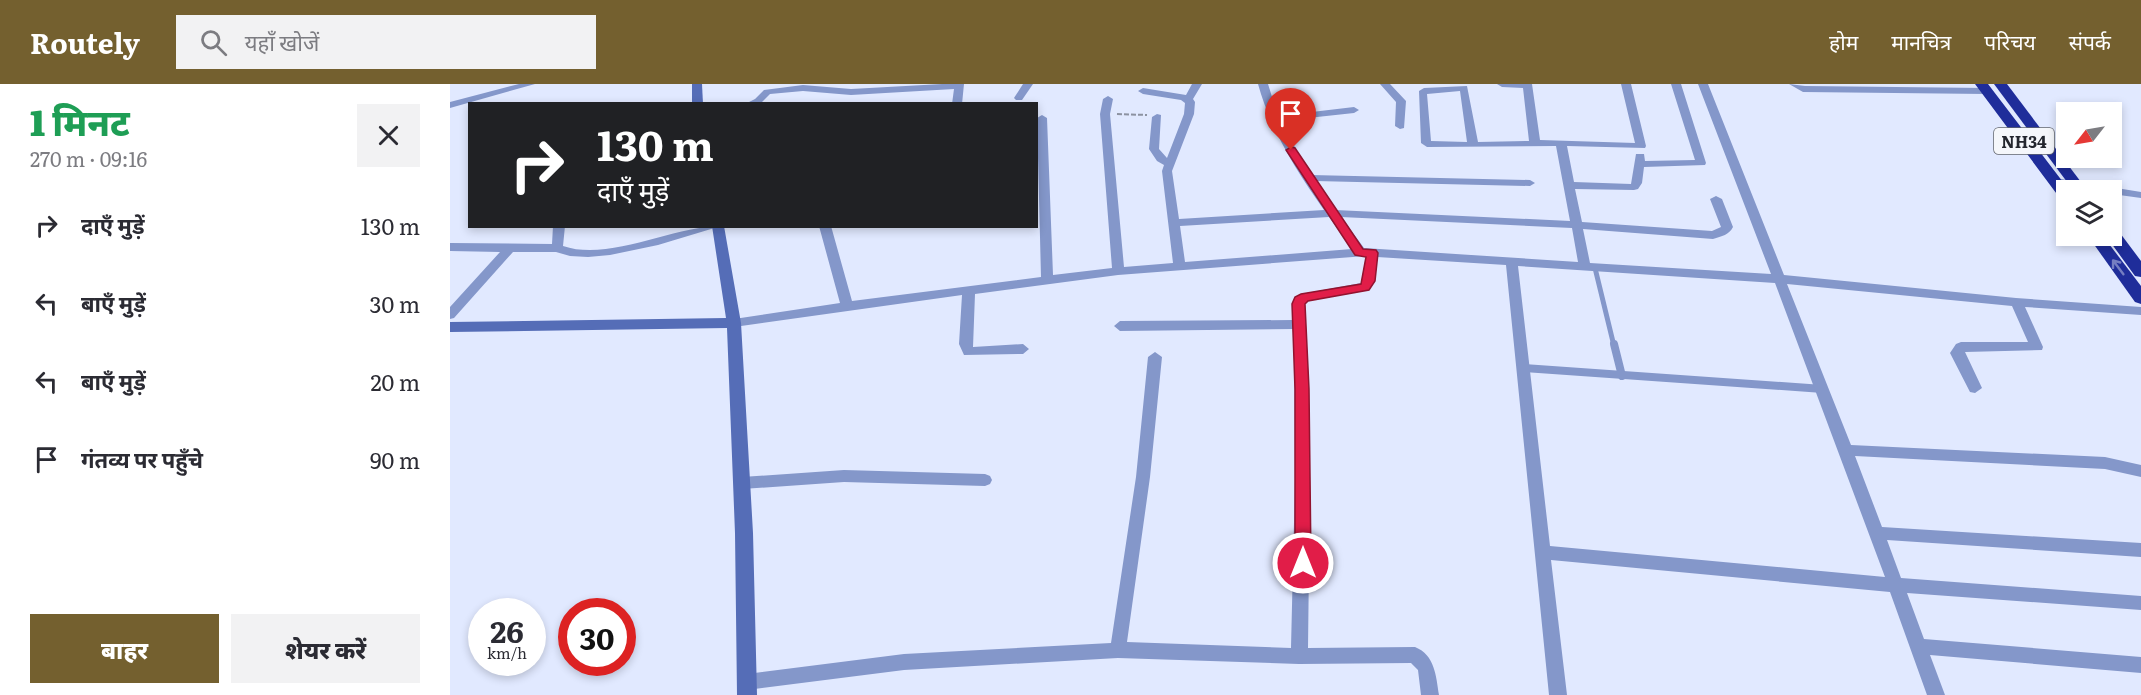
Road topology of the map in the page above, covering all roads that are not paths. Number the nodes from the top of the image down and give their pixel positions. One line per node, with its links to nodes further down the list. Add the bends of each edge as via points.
1 (530, 84): 26 (street)
2 (697, 84): 22 (main road)
3 (707, 84): 23 (main road)
4 (1028, 84): 19 (street)
5 (1197, 84): 21 (street)
6 (1263, 84): 30 (street)
7 (1385, 84): 31 (street, via 1401,100)
8 (1502, 84): 9 (street)
9 (1527, 84): 33 (street)
10 (1626, 84): 35 (street)
11 (1676, 84): 37 (street, via 1701,163)
12 (1703, 84): 64 (street)
13 (1794, 84): 17 (street, via 1803,89)
14 (2000, 84): 39 (highway, NH34)
15 (958, 85): 24 (street, via 851,92 803,88 767,92); 25 (street)
16 (1464, 86): 34 (street); 34 (street, via 1422,93 1426,143)
17 (1983, 87): 40 (highway, NH34)
18 (1143, 91): 21 (street)
19 (1019, 98)
20 (1108, 99): 62 (street, via 1105,114)
21 (1188, 99): 36 (street, via 1191,106)
22 (698, 102)
23 (708, 102)
24 (755, 102)
25 (957, 102)
26 (450, 105)
27 (1354, 110): 30 (street)
28 (1157, 117): 36 (street, via 1154,149)
29 (1041, 118): 65 (street)
30 (1274, 119): 38 (street)
31 (1400, 126)
32 (1561, 143): 33 (street); 35 (street); 42 (street)
33 (1535, 144): 34 (street)
34 (1473, 145)
35 (1641, 146): 37 (street)
36 (1169, 163): 47 (street, via 1167,181)
37 (1640, 164): 42 (street, via 1634,187)
38 (1309, 178): 41 (street); 46 (street)
39 (2072, 180)
40 (2055, 182)
41 (1530, 183)
42 (1570, 185): 48 (street)
43 (2122, 193): 44 (street)
44 (2141, 195)
45 (1716, 200): 48 (street, via 1727,227 1713,235)
46 (1332, 213): 47 (street); 48 (street); 58 (street)
47 (1174, 223): 60 (street)
48 (1577, 225): 61 (street)
49 (559, 228): 57 (street)
50 (710, 228): 57 (street, via 597,253 569,254)
51 (717, 228): 72 (main road)
52 (826, 228): 69 (street)
53 (2102, 246): 67 (highway, one-way to 53)
54 (2122, 246): 63 (highway)
55 (450, 248): 56 (street)
56 (510, 248): 57 (street); 71 (street)
57 (557, 248)
58 (1366, 253): 59 (street); 60 (street); 73 (street, via 1369,281 1365,287 1305,297 1300,300)
59 (1512, 262): 61 (street); 78 (street)
60 (1179, 264): 62 (street)
61 (1590, 267): 64 (street); 79 (lane)
62 (1118, 271): 65 (street)
63 (2141, 272)
64 (1779, 279): 68 (street); 81 (street)
65 (1047, 280): 66 (street)
66 (969, 290): 69 (street); 76 (street, via 965,344 969,352)
67 (2141, 298)
68 (2016, 302): 70 (street); 80 (street, via 2037,347 1961,347 1957,352)
69 (848, 306): 72 (street)
70 (2141, 311)
71 (450, 315)
72 (734, 323): 75 (main road); 85 (main road)
73 (1300, 324): 74 (street); 93 (street, via 1303,563)
74 (1120, 326)
75 (450, 327)
76 (1023, 349)
77 (1155, 357): 92 (street, via 1143,477)
78 (1523, 368): 79 (lane); 88 (street)
79 (1622, 376): 81 (lane)
80 (1975, 388)
81 (1822, 390): 82 (street)
82 (1846, 450): 83 (street, via 2105,463); 86 (street)
83 (2140, 473)
84 (985, 480): 85 (street, via 844,476)
85 (742, 483): 95 (main road)
86 (1877, 533): 87 (street); 89 (street)
87 (2141, 550)
88 (1543, 552): 89 (street); 97 (street)
89 (1896, 585): 90 (street); 91 (street)
90 (2141, 603)
91 (1918, 646): 94 (street); 98 (street)
92 (1118, 650): 93 (street); 95 (street, via 904,663)
93 (1299, 656): 96 (street, via 1415,655 1426,667)
94 (2141, 665)
95 (747, 689)
96 (1430, 695)
97 (1558, 695)
98 (1936, 695)

